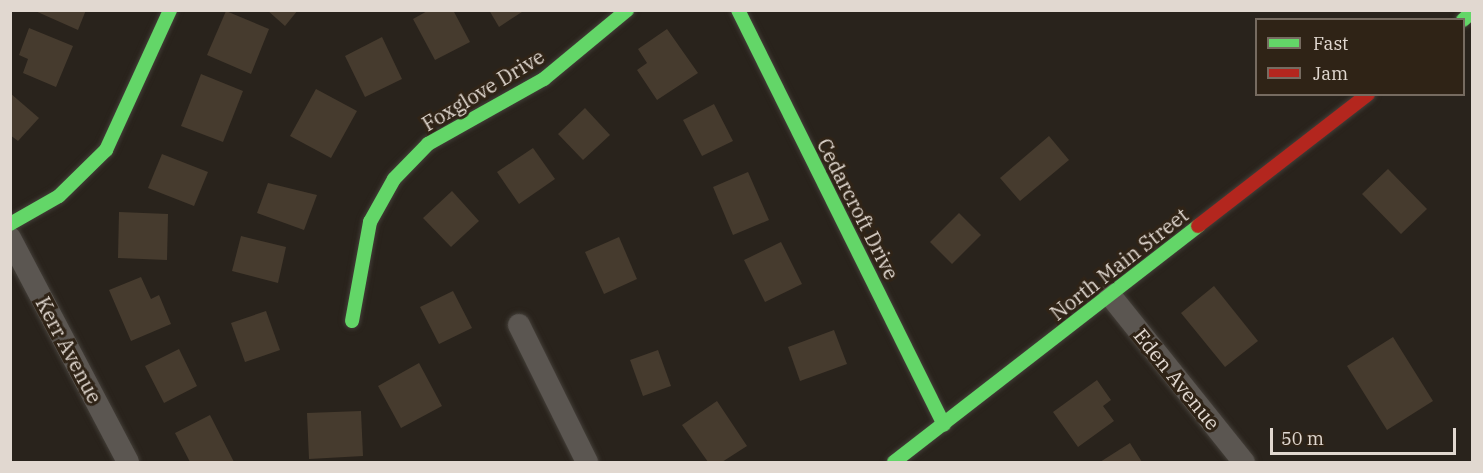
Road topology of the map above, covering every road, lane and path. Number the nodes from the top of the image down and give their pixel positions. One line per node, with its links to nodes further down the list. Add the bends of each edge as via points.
1 (170, 10): 5 (street, via 106,150 60,196)
2 (627, 10): 8 (street, Foxglove Drive, via 544,79 428,144 394,179 370,222)
3 (738, 10): 10 (street, Cedarcroft Drive)
4 (1365, 96): 7 (street, North Main Street)
5 (10, 224)
6 (10, 238): 11 (street, Kerr Avenue)
7 (1110, 295): 10 (street, North Main Street); 14 (street, Eden Avenue)
8 (352, 321)
9 (519, 325): 12 (street)
10 (944, 425): 13 (street, North Main Street)
11 (128, 462)
12 (587, 462)
13 (894, 462)
14 (1244, 462)

